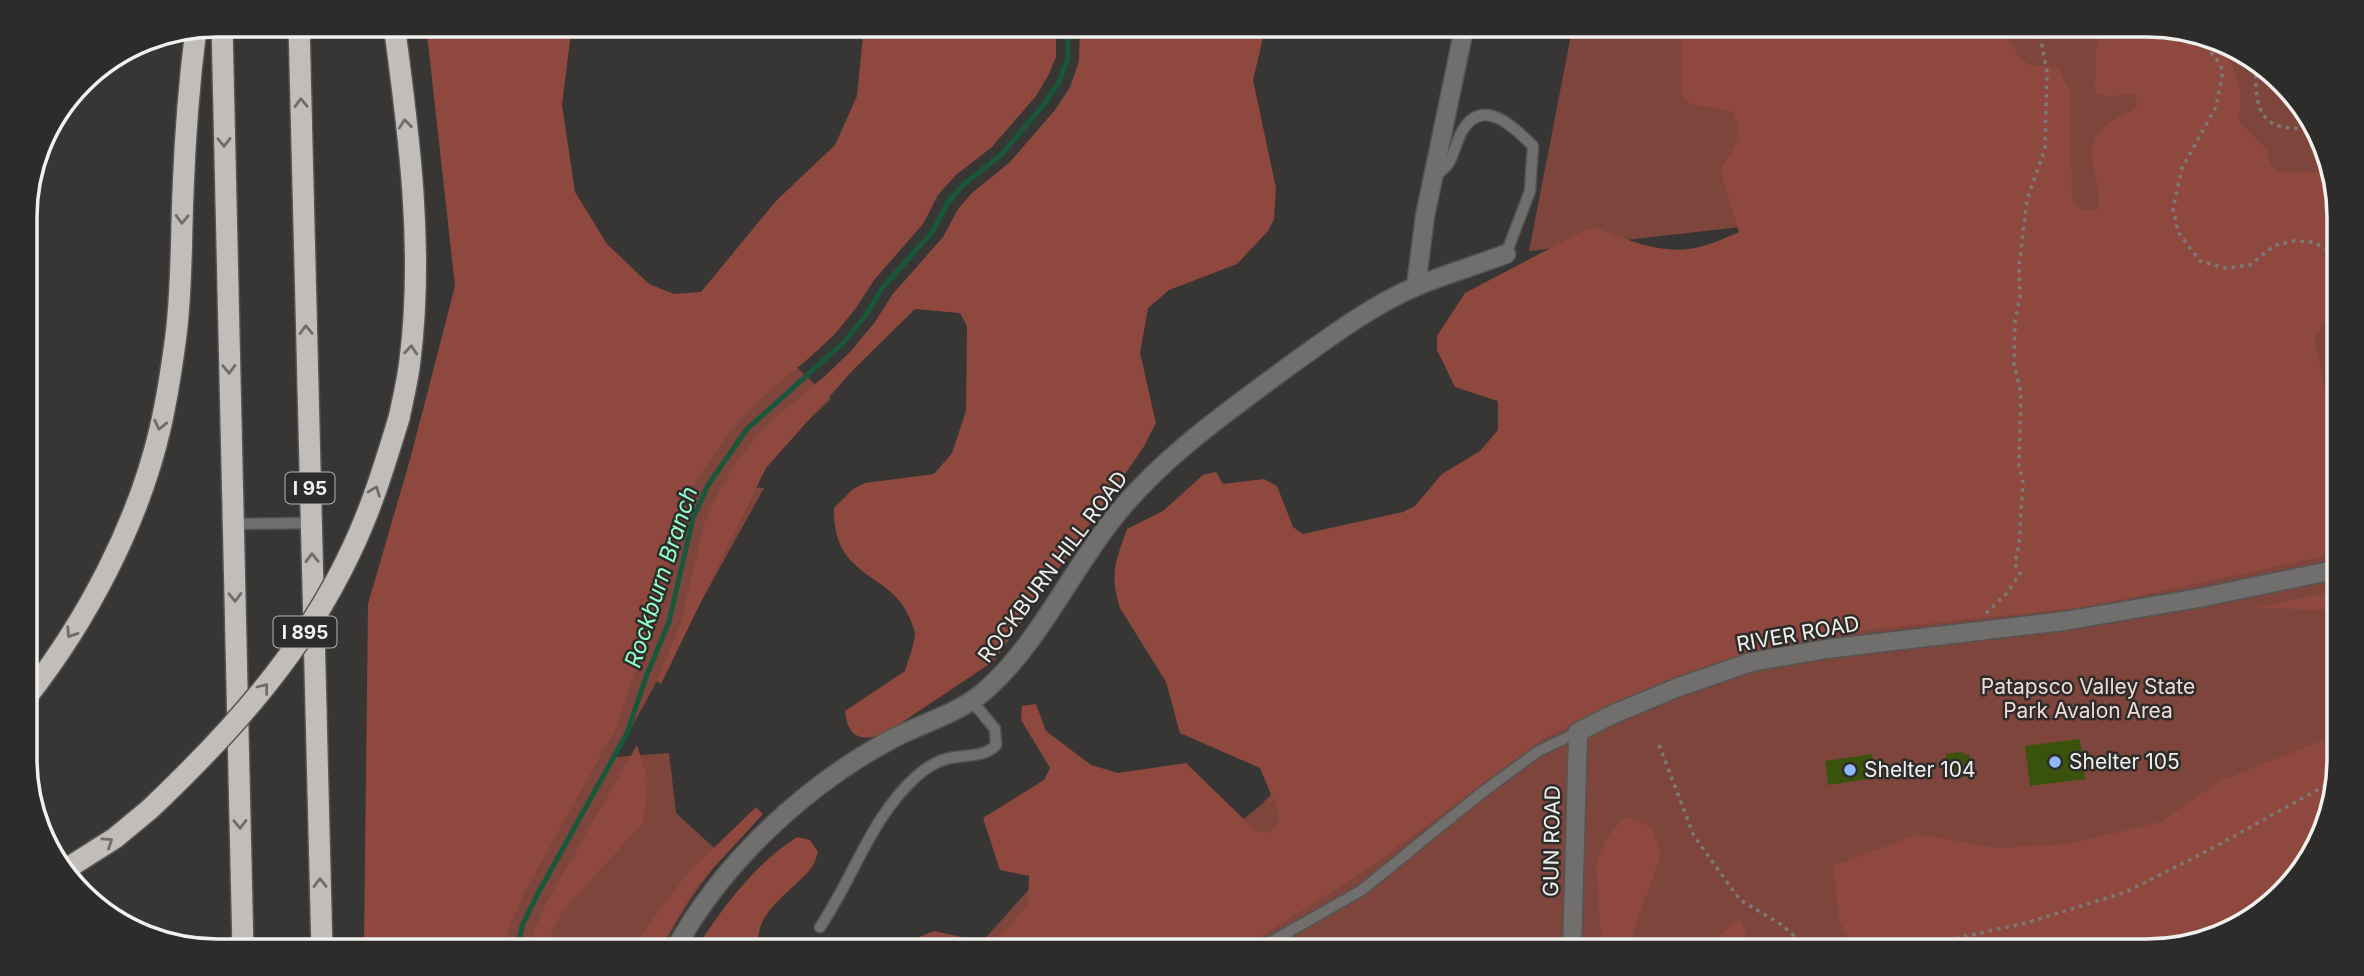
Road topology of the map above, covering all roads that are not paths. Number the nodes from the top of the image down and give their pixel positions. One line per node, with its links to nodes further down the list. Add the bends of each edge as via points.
1 (222, 37): 10 (highway, one-way to 10)
2 (299, 37): 9 (highway, I 95, one-way to 2)
3 (395, 37): 15 (highway, I 895, one-way to 3, bridge, via 150,809 229,731 263,690 327,598 378,486 410,361 415,290 415,224)
4 (1462, 37): 6 (street)
5 (195, 38): 12 (highway, one-way to 12, via 176,334 160,429 145,481 90,604)
6 (1433, 179): 7 (lane, via 1448,163 1464,127 1477,117 1488,114 1513,125 1533,146 1530,191); 8 (street)
7 (1506, 254): 8 (street, ROCKBURN HILL ROAD)
8 (1416, 286): 13 (street, ROCKBURN HILL ROAD, via 1368,312 1227,411 1152,477 1092,547 1017,657)
9 (311, 523): 10 (lane); 18 (highway, I 95, one-way to 9)
10 (233, 524): 17 (highway, one-way to 17)
11 (2327, 571): 14 (street, RIVER ROAD, via 2064,621 1751,662 1676,688)
12 (37, 684)
13 (972, 701): 16 (lane, via 995,729 996,745 989,752 930,766 901,793 870,834); 19 (street, ROCKBURN HILL ROAD, via 892,738 840,769 795,804 718,885)
14 (1577, 732): 20 (lane, RIVER ROAD, via 1537,752 1489,787 1362,890); 21 (street, GUN ROAD)
15 (72, 865)
16 (820, 928)
17 (243, 939)
18 (322, 939)
19 (681, 939)
20 (1276, 939)
21 (1572, 939)

